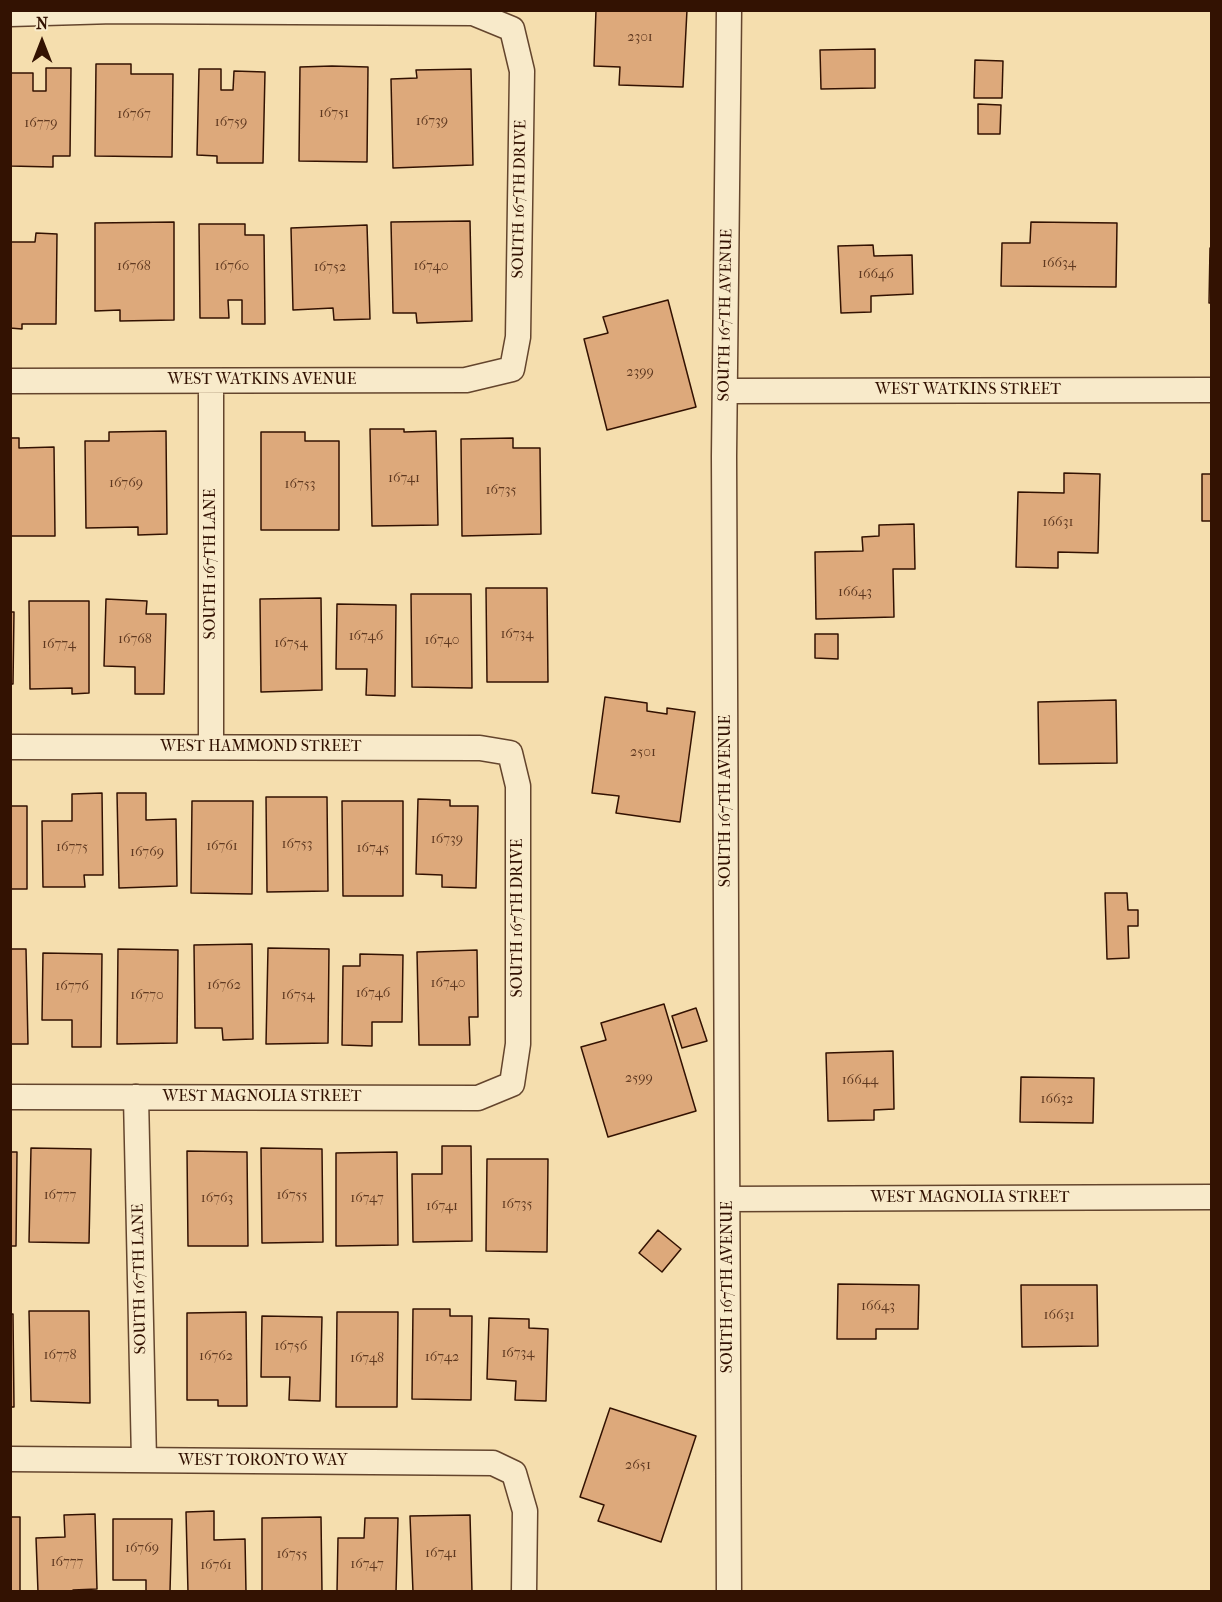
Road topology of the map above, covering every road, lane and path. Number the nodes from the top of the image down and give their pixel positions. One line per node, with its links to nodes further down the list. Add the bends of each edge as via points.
1 (729, 10): 8 (street, SOUTH 167TH AVENUE)
2 (114, 11): 3 (street); 4 (street, SOUTH 167TH DRIVE, via 473,13 512,29 522,71 518,337)
3 (10, 14)
4 (512, 369): 6 (street, WEST WATKINS AVENUE, via 466,380)
5 (10, 381): 6 (street, WEST WATKINS AVENUE)
6 (211, 381): 10 (street, SOUTH 167TH LANE)
7 (1212, 390): 8 (street, WEST WATKINS STREET)
8 (725, 391): 16 (street, SOUTH 167TH AVENUE)
9 (10, 747): 10 (street, WEST HAMMOND STREET)
10 (211, 747): 11 (street, WEST HAMMOND STREET, via 480,748)
11 (510, 753): 12 (street, SOUTH 167TH DRIVE, via 518,786 518,1044)
12 (512, 1084): 13 (street, WEST MAGNOLIA STREET, via 478,1098)
13 (136, 1096): 14 (street, WEST MAGNOLIA STREET); 18 (street, SOUTH 167TH LANE)
14 (10, 1097)
15 (1212, 1197): 16 (street, WEST MAGNOLIA STREET)
16 (728, 1199): 20 (street, SOUTH 167TH AVENUE)
17 (10, 1459): 18 (street, WEST TORONTO WAY)
18 (144, 1461): 19 (street, WEST TORONTO WAY, via 493,1463 514,1473 525,1511)
19 (524, 1592)
20 (729, 1592)

